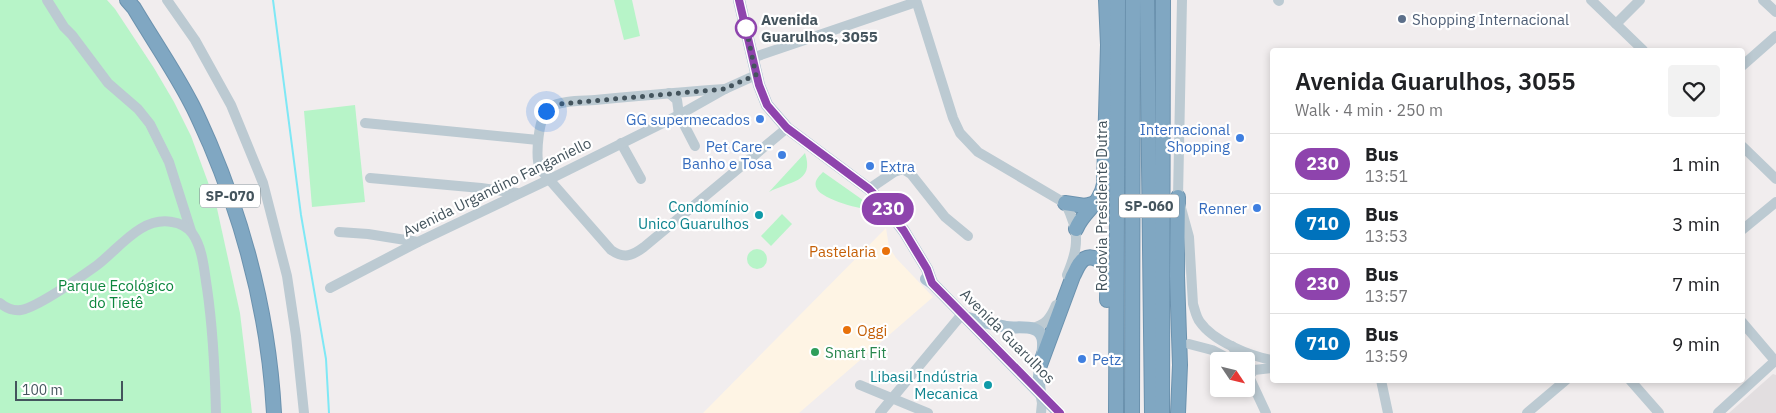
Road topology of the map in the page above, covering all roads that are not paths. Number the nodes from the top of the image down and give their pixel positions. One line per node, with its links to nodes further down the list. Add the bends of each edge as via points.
1 (47, 0): 43 (street, via 108,83 150,124 169,162)
2 (127, 0): 72 (highway, SP-070, via 192,103 224,177 244,237 260,306)
3 (168, 0): 73 (street, via 195,40 231,105 263,183 287,276)
4 (1106, 0): 38 (highway, via 1104,184)
5 (1118, 0): 78 (highway, Rodovia Presidente Dutra / SP-060)
6 (1133, 0): 79 (highway, Rodovia Presidente Dutra / SP-060)
7 (1147, 0): 80 (highway, SP-060)
8 (1163, 0): 81 (highway, SP-060)
9 (1182, 0): 37 (street)
10 (1591, 0): 16 (street)
11 (1640, 0): 16 (street)
12 (1763, 0): 15 (street)
13 (742, 1): 19 (main road, Avenida Guarulhos)
14 (916, 1): 19 (street); 40 (street, via 960,133 978,152)
15 (1776, 12)
16 (1616, 24): 18 (street)
17 (1776, 36): 20 (street)
18 (1641, 48)
19 (752, 58): 21 (main road, Avenida Guarulhos)
20 (1745, 63)
21 (756, 75): 22 (street, Avenida Urgandino Fanganiello); 26 (main road, Avenida Guarulhos, via 767,105)
22 (724, 89): 23 (street); 24 (street, Avenida Urgandino Fanganiello)
23 (669, 93): 24 (street, via 678,100); 27 (street, via 550,107)
24 (679, 115): 28 (street, Avenida Urgandino Fanganiello); 29 (street)
25 (365, 123): 27 (street)
26 (787, 128): 32 (street, via 644,247 628,256 611,250); 35 (main road, Avenida Guarulhos)
27 (538, 140): 32 (street, via 538,164)
28 (621, 143): 32 (street, Avenida Urgandino Fanganiello); 33 (street)
29 (695, 146)
30 (1745, 149): 34 (street)
31 (370, 178): 36 (street)
32 (550, 179): 36 (street, Avenida Urgandino Fanganiello)
33 (641, 179)
34 (1776, 179)
35 (869, 189): 45 (street, via 903,169 911,174 945,217); 49 (main road, Avenida Guarulhos, via 904,231 932,283)
36 (518, 193): 46 (street, Avenida Urgandino Fanganiello)
37 (1178, 197): 54 (street, via 1189,237 1195,312 1208,330); 82 (highway)
38 (1097, 202): 40 (highway, via 1088,206); 42 (highway, via 1083,215)
39 (1776, 202): 41 (street)
40 (1065, 203): 42 (street)
41 (1745, 228)
42 (1076, 230): 52 (street, via 1075,255 1053,312 1044,324)
43 (191, 232): 48 (street, via 175,222 152,222 97,266 29,308 12,310); 71 (street, via 203,261 208,296)
44 (339, 232): 46 (street)
45 (968, 236)
46 (418, 242): 47 (street, Avenida Urgandino Fanganiello)
47 (330, 288)
48 (0, 303)
49 (964, 315): 51 (main road); 55 (main road, Avenida Guarulhos); 69 (street)
50 (1745, 326): 59 (street)
51 (1007, 327): 52 (main road); 55 (main road, via 996,339)
52 (1031, 328): 60 (main road, via 1039,332 1044,341)
53 (1189, 344): 56 (street)
54 (1232, 346): 57 (street); 58 (street)
55 (996, 350): 68 (main road, Avenida Guarulhos)
56 (1216, 352)
57 (1236, 352)
58 (1270, 360)
59 (1776, 362): 87 (street)
60 (1040, 365): 68 (main road); 77 (highway, via 1076,270 1084,259 1101,262 1106,271)
61 (1270, 368): 62 (street)
62 (1255, 370)
63 (1382, 383): 84 (street)
64 (1562, 383): 85 (street)
65 (1633, 383): 86 (street)
66 (860, 385): 69 (street)
67 (1255, 390): 83 (street)
68 (1040, 392): 70 (main road, Avenida Guarulhos); 76 (street)
69 (892, 399): 74 (street); 75 (street)
70 (1058, 412)
71 (216, 413)
72 (274, 413)
73 (304, 413)
74 (880, 413)
75 (928, 413)
76 (1041, 413)
77 (1108, 413)
78 (1116, 413)
79 (1132, 413)
80 (1152, 413)
81 (1162, 413)
82 (1178, 413)
83 (1266, 413)
84 (1388, 413)
85 (1527, 413)
86 (1659, 413)
87 (1718, 413)

